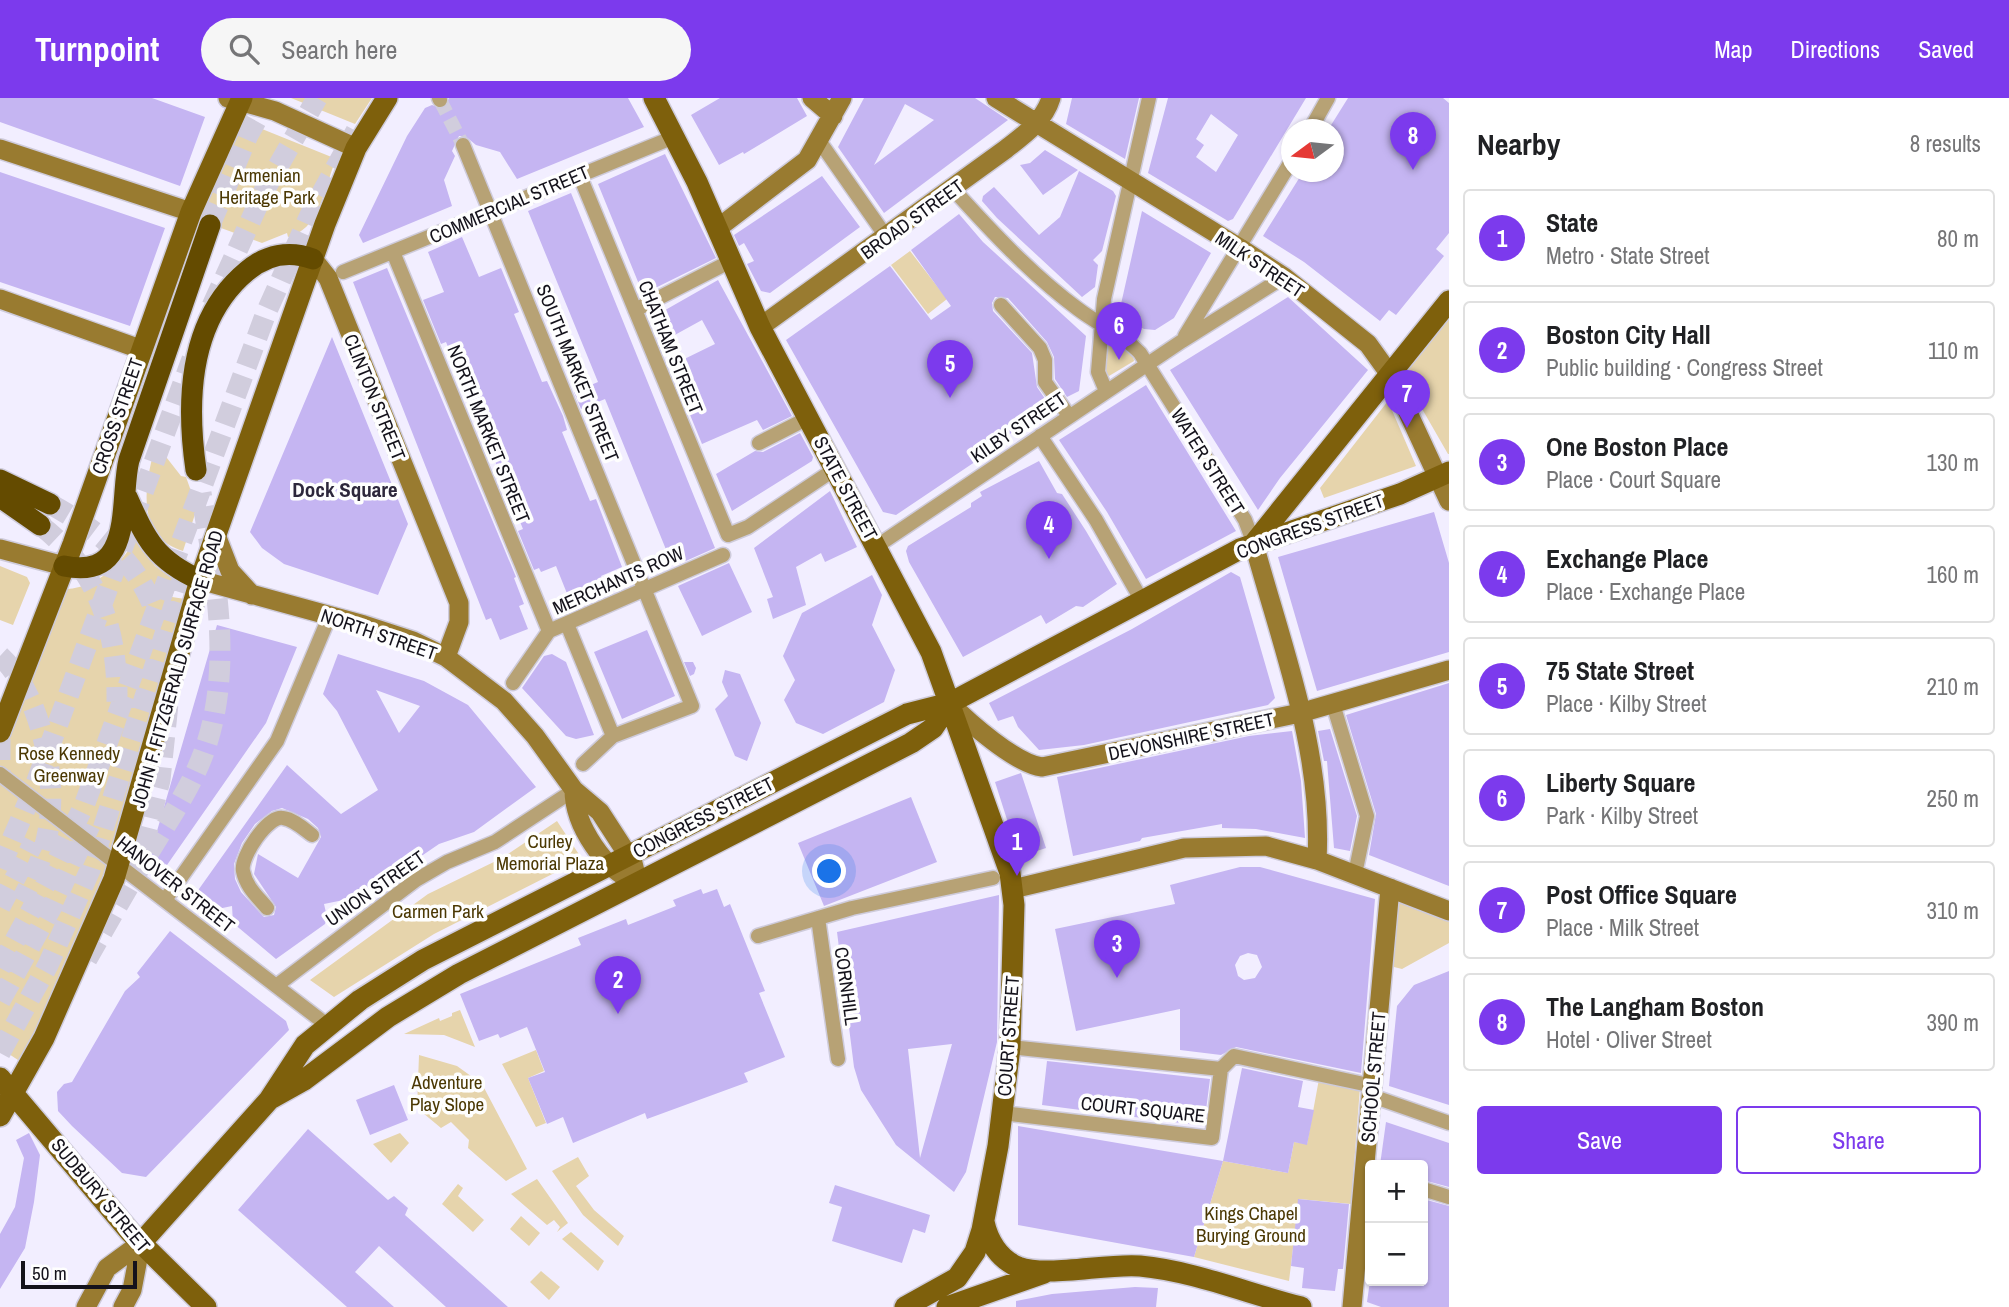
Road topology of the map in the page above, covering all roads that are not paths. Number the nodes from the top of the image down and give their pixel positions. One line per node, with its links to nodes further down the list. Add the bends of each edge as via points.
1 (387, 98): 16 (main road, JOHN F. FITZGERALD SURFACE ROAD)
2 (654, 98): 13 (main road, STATE STREET)
3 (813, 98): 10 (main road)
4 (842, 98): 10 (main road)
5 (996, 98): 12 (main road, MILK STREET)
6 (1051, 98): 12 (main road, BROAD STREET)
7 (1149, 98): 20 (street)
8 (1328, 98): 11 (street)
9 (237, 99): 16 (main road); 22 (main road, CROSS STREET)
10 (833, 116): 14 (main road)
11 (1316, 119)
12 (1037, 123): 20 (main road, MILK STREET); 21 (main road, BROAD STREET)
13 (674, 137): 18 (street, COMMERCIAL STREET); 25 (main road, STATE STREET)
14 (820, 142): 25 (main road, via 791,176); 26 (street)
15 (463, 145): 23 (street, SOUTH MARKET STREET)
16 (356, 148): 29 (main road, JOHN F. FITZGERALD SURFACE ROAD)
17 (0, 149): 22 (main road)
18 (579, 174): 23 (street, COMMERCIAL STREET); 36 (street, CHATHAM STREET)
19 (1281, 179): 27 (street, KILBY STREET)
20 (1130, 182): 27 (main road, MILK STREET); 37 (street)
21 (953, 188): 26 (main road, BROAD STREET); 37 (street, WATER STREET, via 1004,244 1069,302)
22 (191, 212): 40 (main road, CROSS STREET)
23 (493, 212): 28 (street, COMMERCIAL STREET); 64 (street, SOUTH MARKET STREET)
24 (211, 225): 52 (highway, via 136,437 126,472)
25 (718, 228): 30 (main road, STATE STREET)
26 (887, 238): 38 (main road, BROAD STREET)
27 (1240, 248): 32 (main road, MILK STREET); 39 (street, KILBY STREET)
28 (393, 252): 31 (street, COMMERCIAL STREET); 69 (street, NORTH MARKET STREET)
29 (313, 259): 49 (highway, via 285,254 259,263 234,283 214,312 193,383 191,423); 57 (main road, JOHN F. FITZGERALD SURFACE ROAD); 70 (main road, CLINTON STREET, via 328,278 459,603 460,622)
30 (732, 261): 36 (street); 38 (main road, STATE STREET)
31 (343, 272)
32 (1284, 277): 39 (street, KILBY STREET); 42 (main road, MILK STREET, via 1368,344)
33 (0, 299): 40 (main road)
34 (1449, 301): 42 (main road)
35 (1001, 305): 44 (street, via 1040,348 1045,382)
36 (635, 310): 48 (street, CHATHAM STREET, via 727,535 748,527)
37 (1101, 323): 41 (street, WATER STREET, via 1126,340); 43 (street, via 1098,372)
38 (760, 327): 45 (main road, STATE STREET)
39 (1182, 341): 41 (street, KILBY STREET)
40 (140, 349): 62 (main road, CROSS STREET)
41 (1147, 364): 43 (street, KILBY STREET); 58 (street, WATER STREET, via 1245,520)
42 (1391, 376): 50 (main road, MILK STREET); 58 (main road)
43 (1106, 391): 44 (street, KILBY STREET)
44 (1069, 416): 46 (street, KILBY STREET)
45 (808, 418): 47 (street); 48 (main road, STATE STREET)
46 (1040, 436): 59 (street, KILBY STREET); 66 (street)
47 (759, 443)
48 (835, 469): 59 (main road, STATE STREET)
49 (197, 470)
50 (1444, 475): 54 (main road, MILK STREET); 58 (main road, CONGRESS STREET)
51 (0, 480): 55 (highway)
52 (126, 495): 62 (highway, via 121,533 109,554 86,568); 63 (highway, via 151,547)
53 (0, 497): 56 (highway)
54 (1449, 501)
55 (50, 504)
56 (40, 525)
57 (216, 535): 63 (main road, JOHN F. FITZGERALD SURFACE ROAD); 65 (main road, via 230,571)
58 (1254, 544): 66 (main road, CONGRESS STREET); 75 (main road, WATER STREET)
59 (877, 546): 73 (main road, STATE STREET, via 931,652)
60 (0, 550): 62 (main road)
61 (723, 555): 64 (street, MERCHANTS ROW)
62 (64, 566): 76 (main road, CROSS STREET)
63 (200, 580): 65 (main road, NORTH STREET); 84 (main road, JOHN F. FITZGERALD SURFACE ROAD)
64 (645, 590): 68 (street, MERCHANTS ROW); 77 (street, SOUTH MARKET STREET, via 692,706)
65 (253, 596): 67 (main road, NORTH STREET)
66 (1142, 601): 73 (main road, CONGRESS STREET)
67 (330, 615): 70 (main road, NORTH STREET, via 413,641); 91 (street, via 277,741)
68 (567, 624): 69 (street, MERCHANTS ROW); 77 (street)
69 (549, 631): 72 (street, MERCHANTS ROW)
70 (446, 657): 80 (main road, NORTH STREET, via 496,694)
71 (1449, 670): 74 (main road, DEVONSHIRE STREET)
72 (513, 683)
73 (950, 702): 75 (main road, DEVONSHIRE STREET, via 972,725 1025,761 1042,767); 82 (main road, CONGRESS STREET, via 907,714); 88 (main road, CONGRESS STREET, via 933,728 911,743); 90 (main road, STATE STREET)
74 (1333, 704): 75 (main road, DEVONSHIRE STREET); 86 (street, via 1367,817)
75 (1300, 713): 83 (main road, WATER STREET, via 1319,818)
76 (0, 732)
77 (613, 736): 78 (street)
78 (583, 764)
79 (0, 774): 84 (street, HANOVER STREET)
80 (574, 790): 82 (main road, NORTH STREET, via 600,811); 85 (main road, NORTH STREET, via 578,816); 96 (street, UNION STREET, via 495,842 416,880)
81 (312, 835): 92 (street, via 286,817 277,818 244,857 242,870 248,887)
82 (628, 855): 85 (main road, CONGRESS STREET); 88 (main road, NORTH STREET)
83 (1317, 860): 86 (main road); 90 (main road, via 1266,846 1184,848)
84 (119, 865): 91 (street, HANOVER STREET); 101 (main road, JOHN F. FITZGERALD SURFACE ROAD, via 73,977)
85 (609, 865): 88 (main road, NORTH STREET); 97 (main road, CONGRESS STREET, via 423,960)
86 (1355, 874): 89 (main road)
87 (993, 878): 94 (street)
88 (638, 883): 103 (main road, CONGRESS STREET, via 435,988)
89 (1390, 888): 93 (main road); 102 (main road, SCHOOL STREET)
90 (1013, 889): 98 (main road, COURT STREET)
91 (165, 900): 96 (street, HANOVER STREET)
92 (267, 908)
93 (1449, 911)
94 (818, 918): 95 (street); 99 (street, CORNHILL)
95 (758, 936)
96 (276, 986): 97 (street, HANOVER STREET)
97 (327, 1025): 103 (main road, CONGRESS STREET, via 297,1054)
98 (1010, 1047): 100 (street); 104 (main road, COURT STREET)
99 (838, 1059)
100 (1221, 1069): 102 (street, via 1234,1056); 104 (street, COURT SQUARE, via 1212,1138)
101 (7, 1086): 105 (main road, JOHN F. FITZGERALD SURFACE ROAD); 112 (main road, SUDBURY STREET)
102 (1368, 1090): 106 (street); 107 (main road, SCHOOL STREET)
103 (269, 1100): 112 (main road, CONGRESS STREET)
104 (1002, 1113): 111 (main road, COURT STREET)
105 (0, 1116)
106 (1449, 1123)
107 (1368, 1160)
108 (1428, 1191): 110 (street)
109 (1365, 1196): 120 (main road, SCHOOL STREET)
110 (1449, 1197)
111 (984, 1222): 113 (main road, via 995,1248 1011,1263 1034,1270); 117 (main road, COURT STREET, via 975,1252 957,1278)
112 (141, 1243): 114 (main road, CONGRESS STREET, via 107,1269); 115 (main road, via 132,1290); 116 (main road, SUDBURY STREET)
113 (1060, 1270): 118 (main road); 119 (main road, via 1157,1268)
114 (86, 1307)
115 (123, 1307)
116 (206, 1307)
117 (905, 1307)
118 (947, 1307)
119 (1301, 1307)
120 (1352, 1307)

